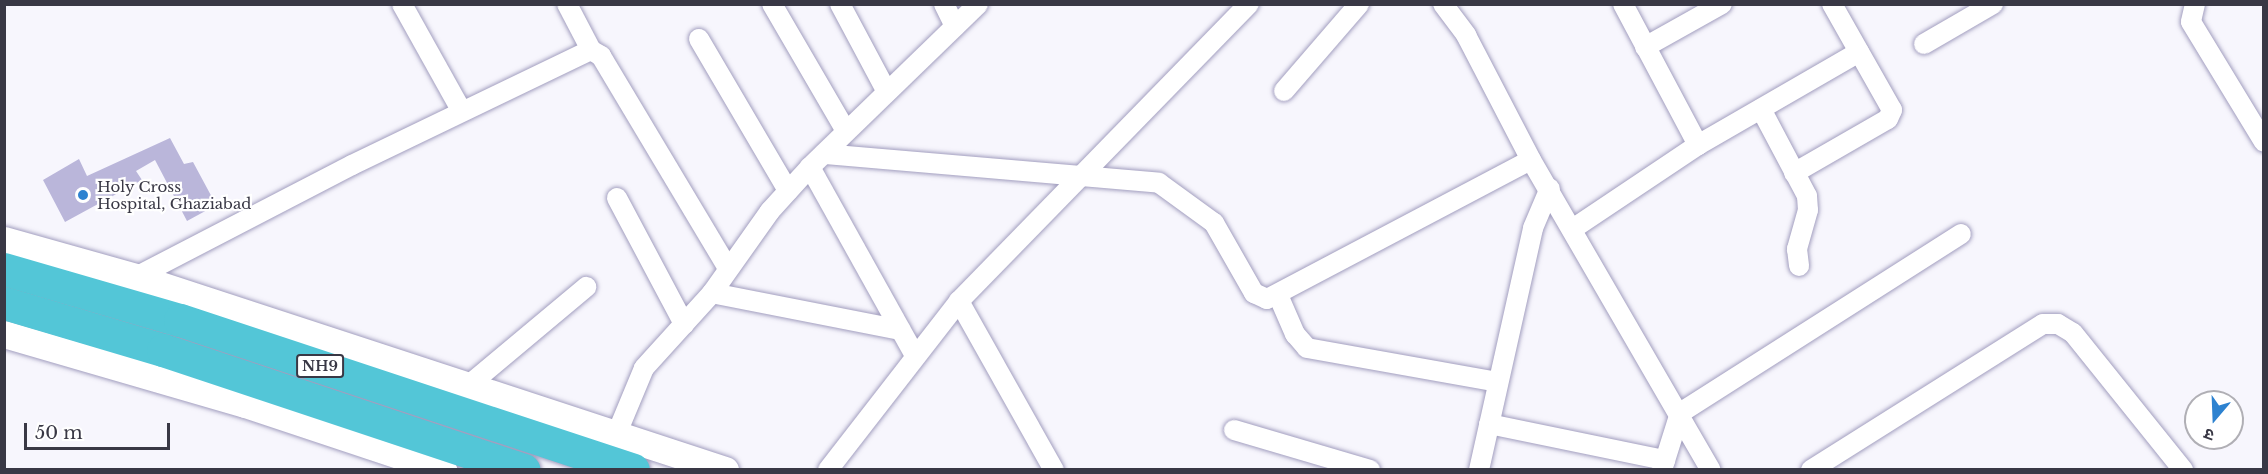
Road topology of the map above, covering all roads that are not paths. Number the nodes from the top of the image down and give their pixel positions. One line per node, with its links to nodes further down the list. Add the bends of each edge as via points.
1 (402, 4): 24 (street)
2 (567, 4): 19 (street)
3 (771, 4): 25 (street)
4 (840, 4): 22 (street)
5 (944, 4): 15 (street)
6 (978, 4): 15 (street)
7 (1249, 4): 31 (street)
8 (1359, 4): 21 (street)
9 (1443, 4): 28 (street, via 1466,35)
10 (1623, 4): 18 (street)
11 (1722, 4): 18 (street)
12 (1832, 4): 20 (street)
13 (1993, 4): 17 (street)
14 (2195, 4): 26 (street, via 2191,22)
15 (955, 27): 22 (street)
16 (699, 39): 33 (street)
17 (1924, 44)
18 (1646, 47): 27 (street)
19 (591, 50): 24 (street); 39 (street, via 601,56)
20 (1858, 52): 23 (street); 30 (street, via 1889,102 1890,114)
21 (1284, 91)
22 (887, 92): 25 (street)
23 (1761, 109): 27 (street); 30 (street)
24 (461, 110): 41 (street)
25 (846, 131): 29 (street)
26 (2264, 142)
27 (1698, 145): 35 (street)
28 (1531, 159): 32 (street); 44 (street)
29 (817, 160): 31 (street); 33 (street); 48 (street)
30 (1794, 173): 38 (street, via 1809,202 1797,249)
31 (1083, 174): 44 (street, via 1144,179 1169,187 1214,223 1254,292 1267,298); 45 (street)
32 (1550, 188): 35 (street); 51 (street, via 1533,228)
33 (788, 191): 39 (street)
34 (617, 198): 47 (street)
35 (1574, 228): 53 (street)
36 (1961, 234): 53 (street)
37 (4, 240): 41 (main road)
38 (1799, 266)
39 (728, 268): 43 (street)
40 (4, 269): 60 (highway, NH9, via 180,320)
41 (136, 277): 52 (main road)
42 (586, 287): 52 (street)
43 (712, 293): 47 (street); 48 (street)
44 (1278, 295): 51 (street, via 1295,334 1307,348)
45 (959, 301): 50 (street); 63 (street)
46 (4, 303): 59 (highway, NH9, via 164,350)
47 (684, 324): 56 (street, via 644,368)
48 (900, 330): 50 (street)
49 (4, 333): 58 (main road, via 143,372)
50 (915, 357): 62 (street)
51 (1498, 382): 54 (street)
52 (469, 385): 56 (main road)
53 (1680, 413): 57 (street); 66 (street)
54 (1489, 424): 57 (street); 65 (street)
55 (1234, 430): 64 (street)
56 (617, 433): 61 (main road)
57 (1663, 465)
58 (443, 470)
59 (524, 470)
60 (633, 470)
61 (725, 470)
62 (828, 470)
63 (1054, 470)
64 (1370, 470)
65 (1479, 470)
66 (1711, 470)
67 (1811, 470): 68 (street, via 2043,324 2058,324 2073,333)
68 (2183, 470)

